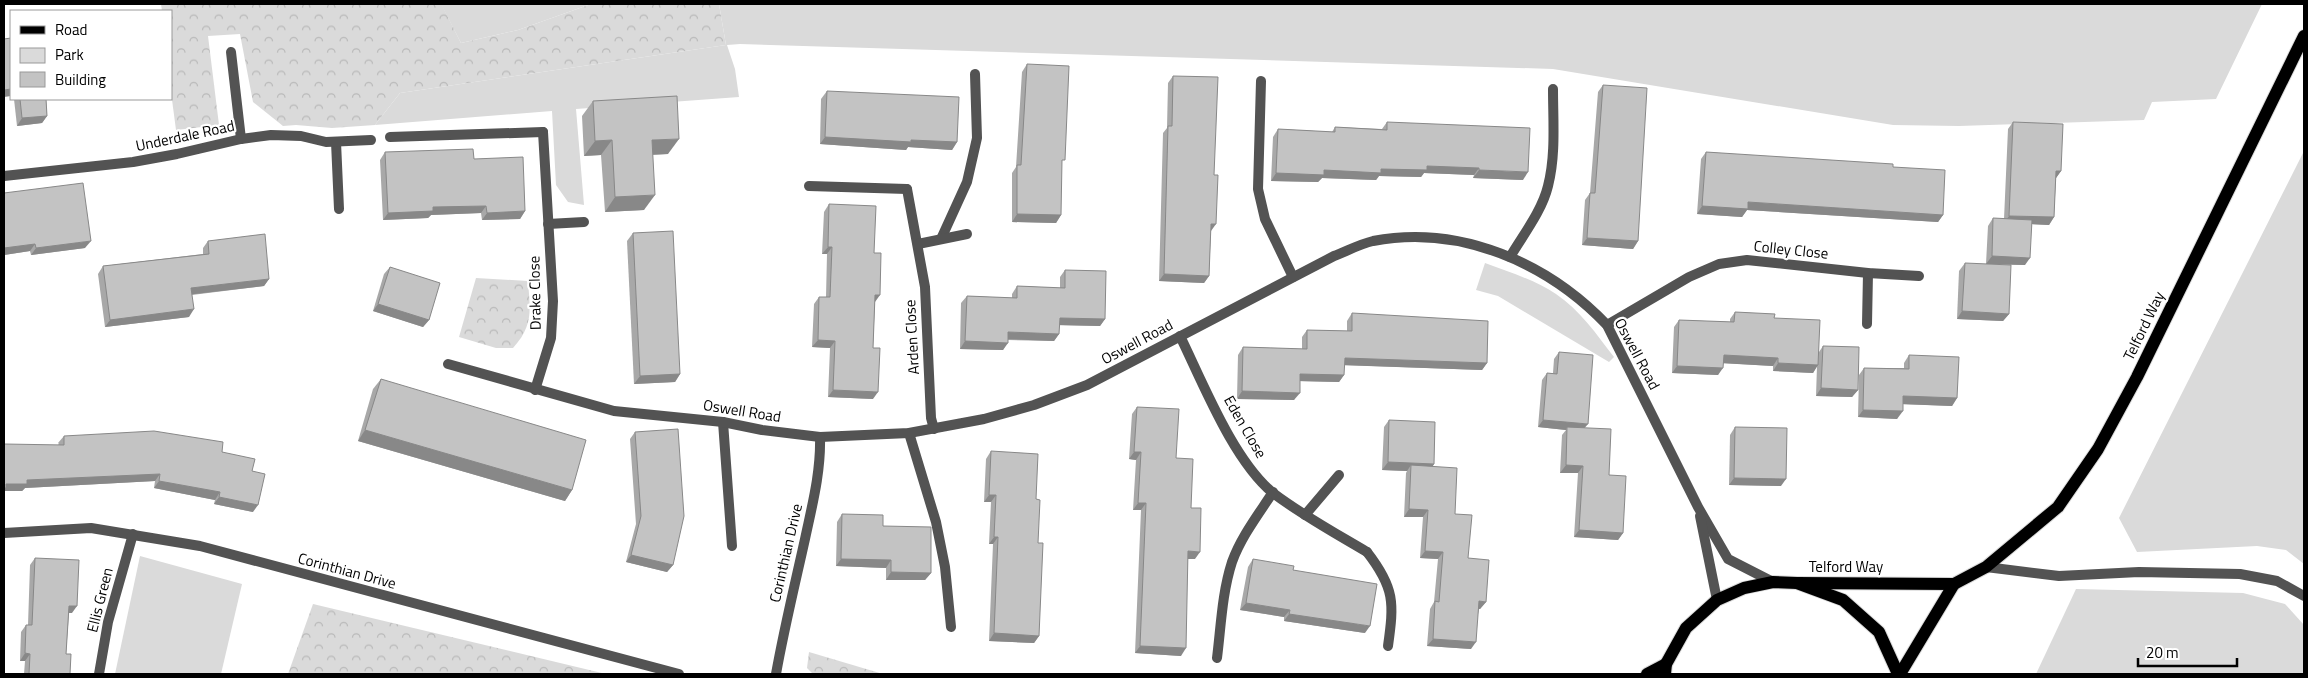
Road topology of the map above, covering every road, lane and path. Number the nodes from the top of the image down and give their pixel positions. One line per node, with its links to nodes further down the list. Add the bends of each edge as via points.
1 (2304, 36): 38 (main road, Telford Way, via 2137,377 2098,449 2058,506)
2 (231, 52): 7 (street)
3 (975, 74): 16 (street, via 977,138 967,182)
4 (1260, 81): 21 (street, via 1258,189 1265,219)
5 (1553, 89): 18 (street, via 1553,153 1548,186)
6 (390, 137): 14 (street, Drake Close, via 543,132)
7 (241, 139): 9 (street, Underdale Road, via 271,135); 10 (street, Underdale Road, via 132,162)
8 (371, 140): 9 (street, Underdale Road)
9 (336, 142): 12 (street)
10 (4, 176)
11 (809, 186): 17 (street, Arden Close, via 907,189)
12 (339, 208)
13 (584, 222): 14 (street)
14 (548, 224): 26 (street, Drake Close, via 553,301 551,338)
15 (966, 234): 16 (street)
16 (941, 239): 17 (street)
17 (918, 244): 28 (street, Arden Close, via 925,287)
18 (1510, 257): 21 (street, Oswell Road, via 1471,244 1414,237 1372,241); 23 (street, Oswell Road, via 1562,284)
19 (1868, 273): 20 (street, Colley Close); 22 (street); 23 (street, Colley Close, via 1747,260 1719,264 1689,277)
20 (1919, 276)
21 (1293, 277): 24 (street, Oswell Road)
22 (1867, 324)
23 (1607, 325): 33 (street, Oswell Road)
24 (1180, 336): 28 (street, Oswell Road, via 1078,388 1034,405); 32 (street, Eden Close, via 1241,453 1250,468)
25 (448, 364): 26 (street, Oswell Road)
26 (535, 390): 27 (street, Oswell Road, via 614,411)
27 (723, 422): 30 (street, Oswell Road); 37 (street)
28 (934, 429): 29 (street, Oswell Road)
29 (908, 433): 30 (street, Oswell Road); 44 (street, via 936,522)
30 (820, 437): 50 (street, Corinthian Drive, via 816,488)
31 (1339, 475): 34 (street)
32 (1273, 492): 34 (street, Eden Close); 46 (street, via 1246,532 1232,562 1224,592)
33 (1698, 507): 39 (street, Oswell Road, via 1728,559); 43 (street, Oswell Road)
34 (1306, 515): 45 (street, Eden Close, via 1367,552 1382,572 1392,612)
35 (4, 533): 36 (street, Corinthian Drive, via 91,528)
36 (133, 534): 48 (street, Ellis Green, via 108,622); 49 (street, Corinthian Drive, via 200,546)
37 (732, 546)
38 (1986, 567): 41 (main road, Telford Way); 42 (street, via 2059,576 2139,572 2240,574 2277,581)
39 (1773, 582): 40 (main road, Telford Way); 43 (main road, Telford Way, via 1744,588)
40 (1797, 583): 41 (main road, Telford Way); 52 (main road, via 1843,600 1850,606 1879,632)
41 (1954, 584): 52 (main road)
42 (2304, 596)
43 (1717, 600): 47 (main road, Telford Way, via 1686,628)
44 (951, 627)
45 (1388, 646)
46 (1217, 658)
47 (1665, 669): 51 (main road)
48 (99, 674)
49 (679, 674)
50 (776, 674)
51 (1646, 674)
52 (1899, 674)

